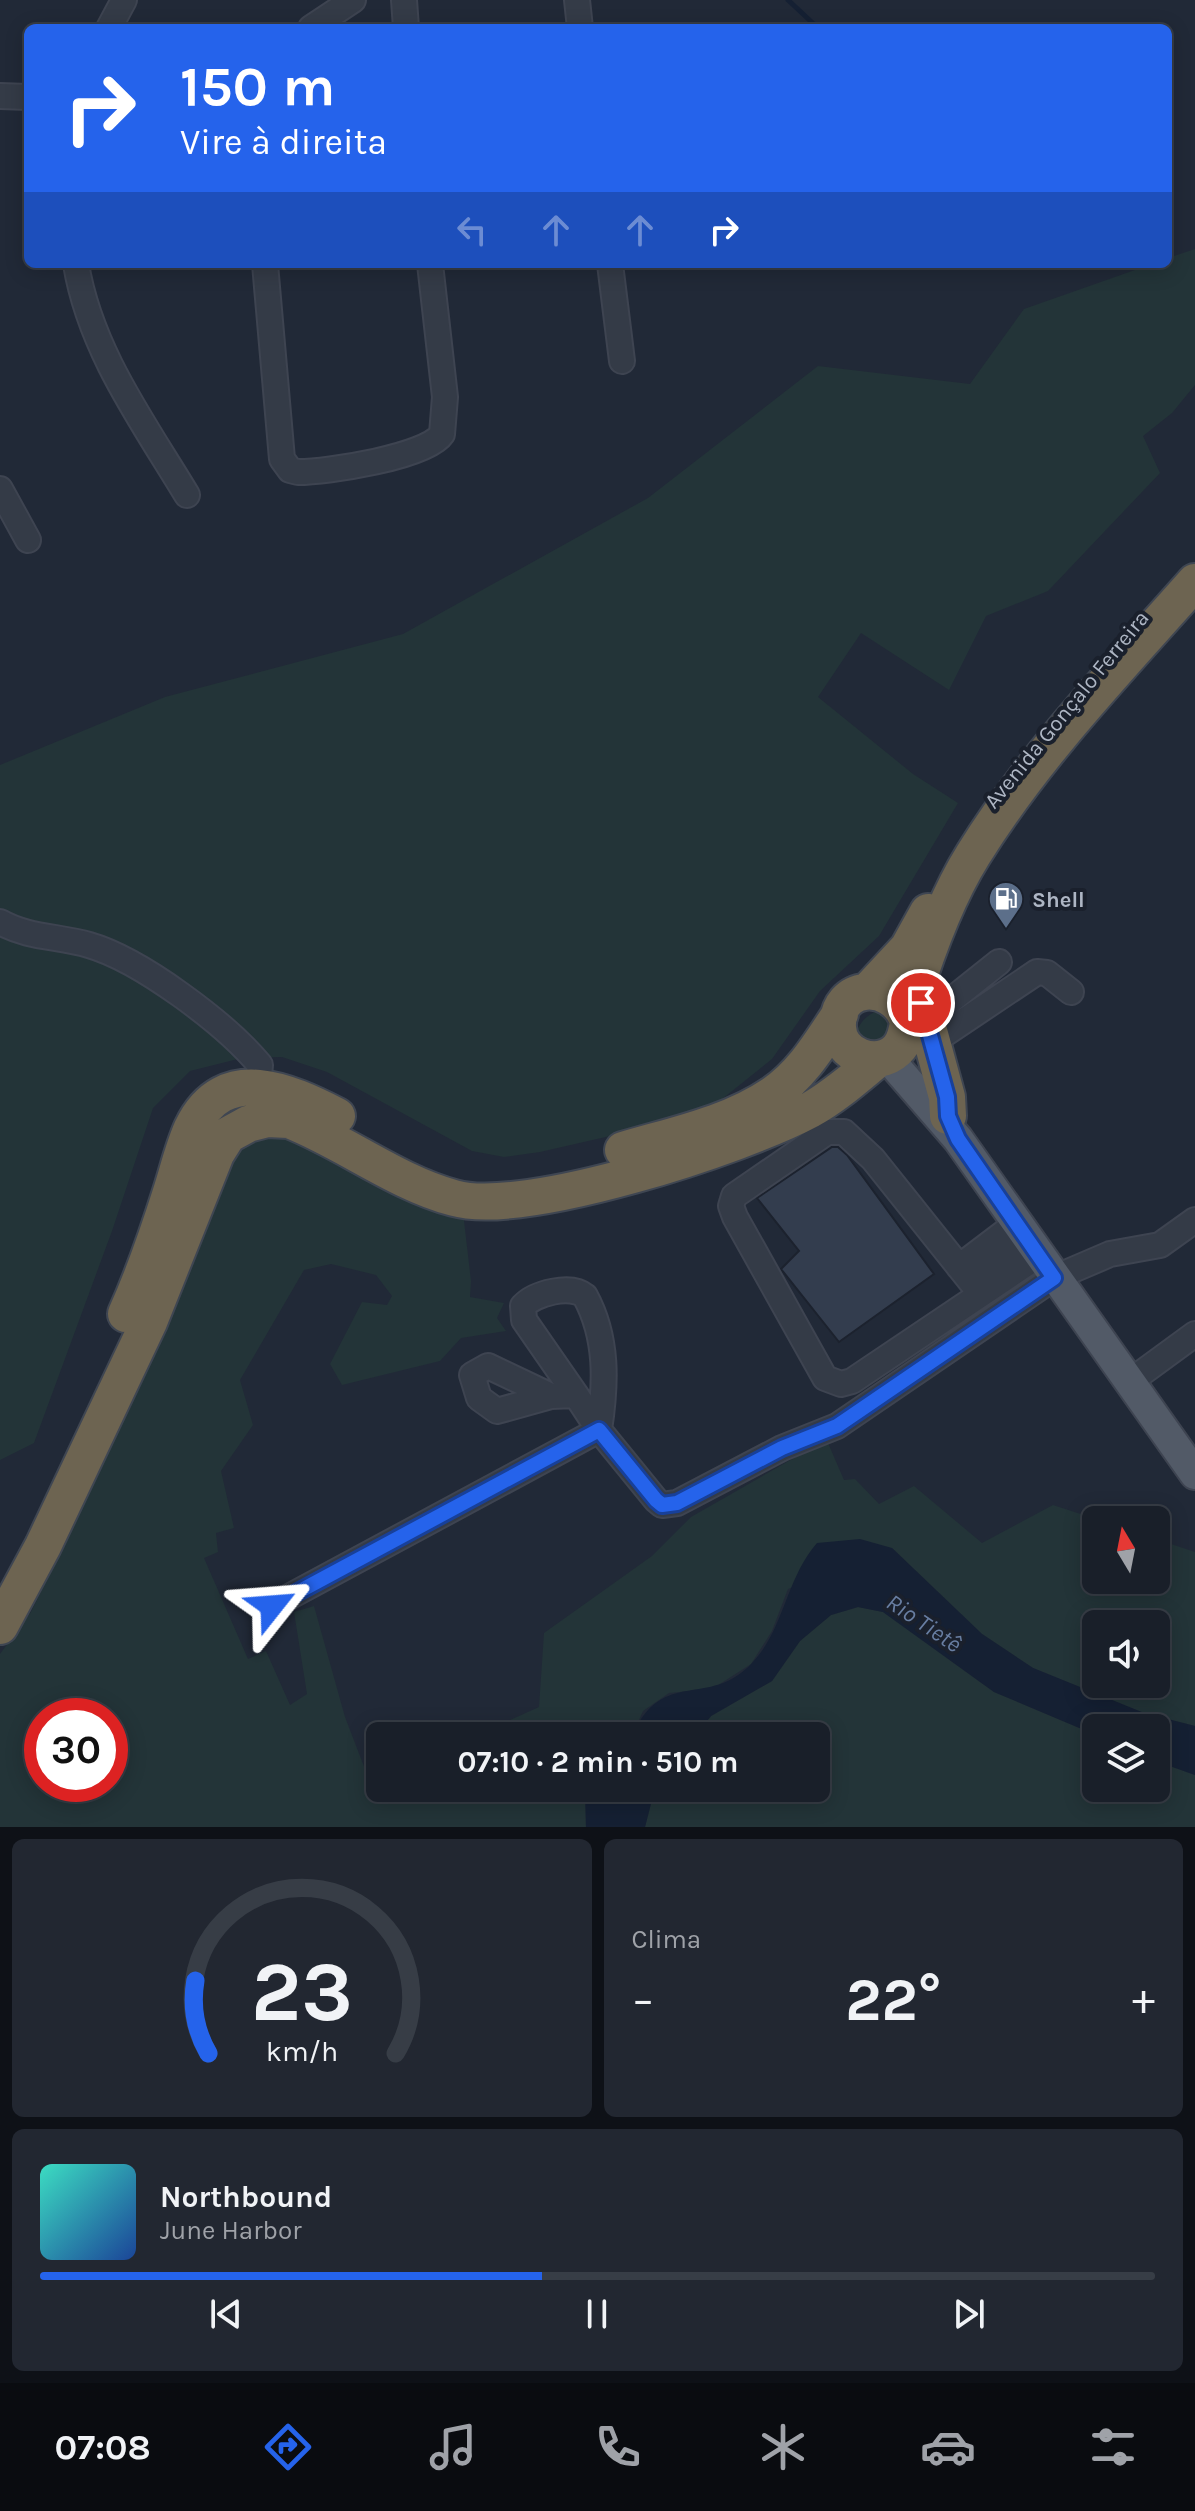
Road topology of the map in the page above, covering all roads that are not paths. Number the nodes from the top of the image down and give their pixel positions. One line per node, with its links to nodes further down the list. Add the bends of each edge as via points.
1 (124, 0): 5 (street)
2 (353, 0): 6 (street)
3 (404, 0): 7 (street)
4 (577, 0): 8 (street)
5 (111, 24)
6 (317, 24)
7 (406, 24)
8 (580, 24)
9 (0, 96): 10 (street)
10 (24, 97)
11 (77, 268): 17 (street, via 97,341)
12 (265, 268): 13 (street, via 282,459 290,470 307,472 429,447 442,434 446,413)
13 (430, 268)
14 (610, 268): 15 (street)
15 (622, 361)
16 (0, 489): 18 (street)
17 (187, 495)
18 (28, 540)
19 (1195, 553): 23 (highway, Avenida Gonçalo Ferreira, via 987,805 908,948)
20 (1195, 582): 26 (highway, Avenida Gonçalo Ferreira, via 1046,754 997,820 960,880)
21 (0, 922): 27 (street, via 14,930 89,945 151,976 239,1039 260,1065)
22 (999, 962): 26 (street)
23 (868, 991): 25 (highway, via 852,997); 26 (highway, via 893,997)
24 (1071, 992): 26 (street, via 1047,973 1037,972)
25 (840, 1014): 26 (highway, via 840,1037 866,1059); 27 (highway, via 793,1077 745,1109 707,1125 529,1175 493,1180 430,1164 303,1099)
26 (907, 1031): 28 (highway, via 947,1097); 40 (highway, via 809,1110 729,1146 580,1187 502,1202 456,1199 429,1189 289,1120 267,1119 228,1135 200,1189 149,1322)
27 (258, 1087): 38 (highway, via 226,1093 194,1124 142,1277)
28 (953, 1128): 30 (main road)
29 (1195, 1220): 30 (street, via 1160,1245 1110,1254)
30 (1034, 1249): 31 (street); 31 (street); 33 (main road); 36 (street, via 837,1426 782,1448 677,1503 662,1505 656,1500)
31 (969, 1280): 31 (street, via 852,1381 832,1383 735,1217 734,1196 827,1132 844,1132 873,1159)
32 (1195, 1334): 33 (street)
33 (1128, 1383): 37 (main road)
34 (576, 1395): 35 (street); 36 (street); 36 (street, via 524,1320 528,1300 571,1289 585,1296 603,1351)
35 (551, 1396)
36 (599, 1430): 39 (street)
37 (1195, 1474)
38 (0, 1581)
39 (272, 1606)
40 (0, 1626)

